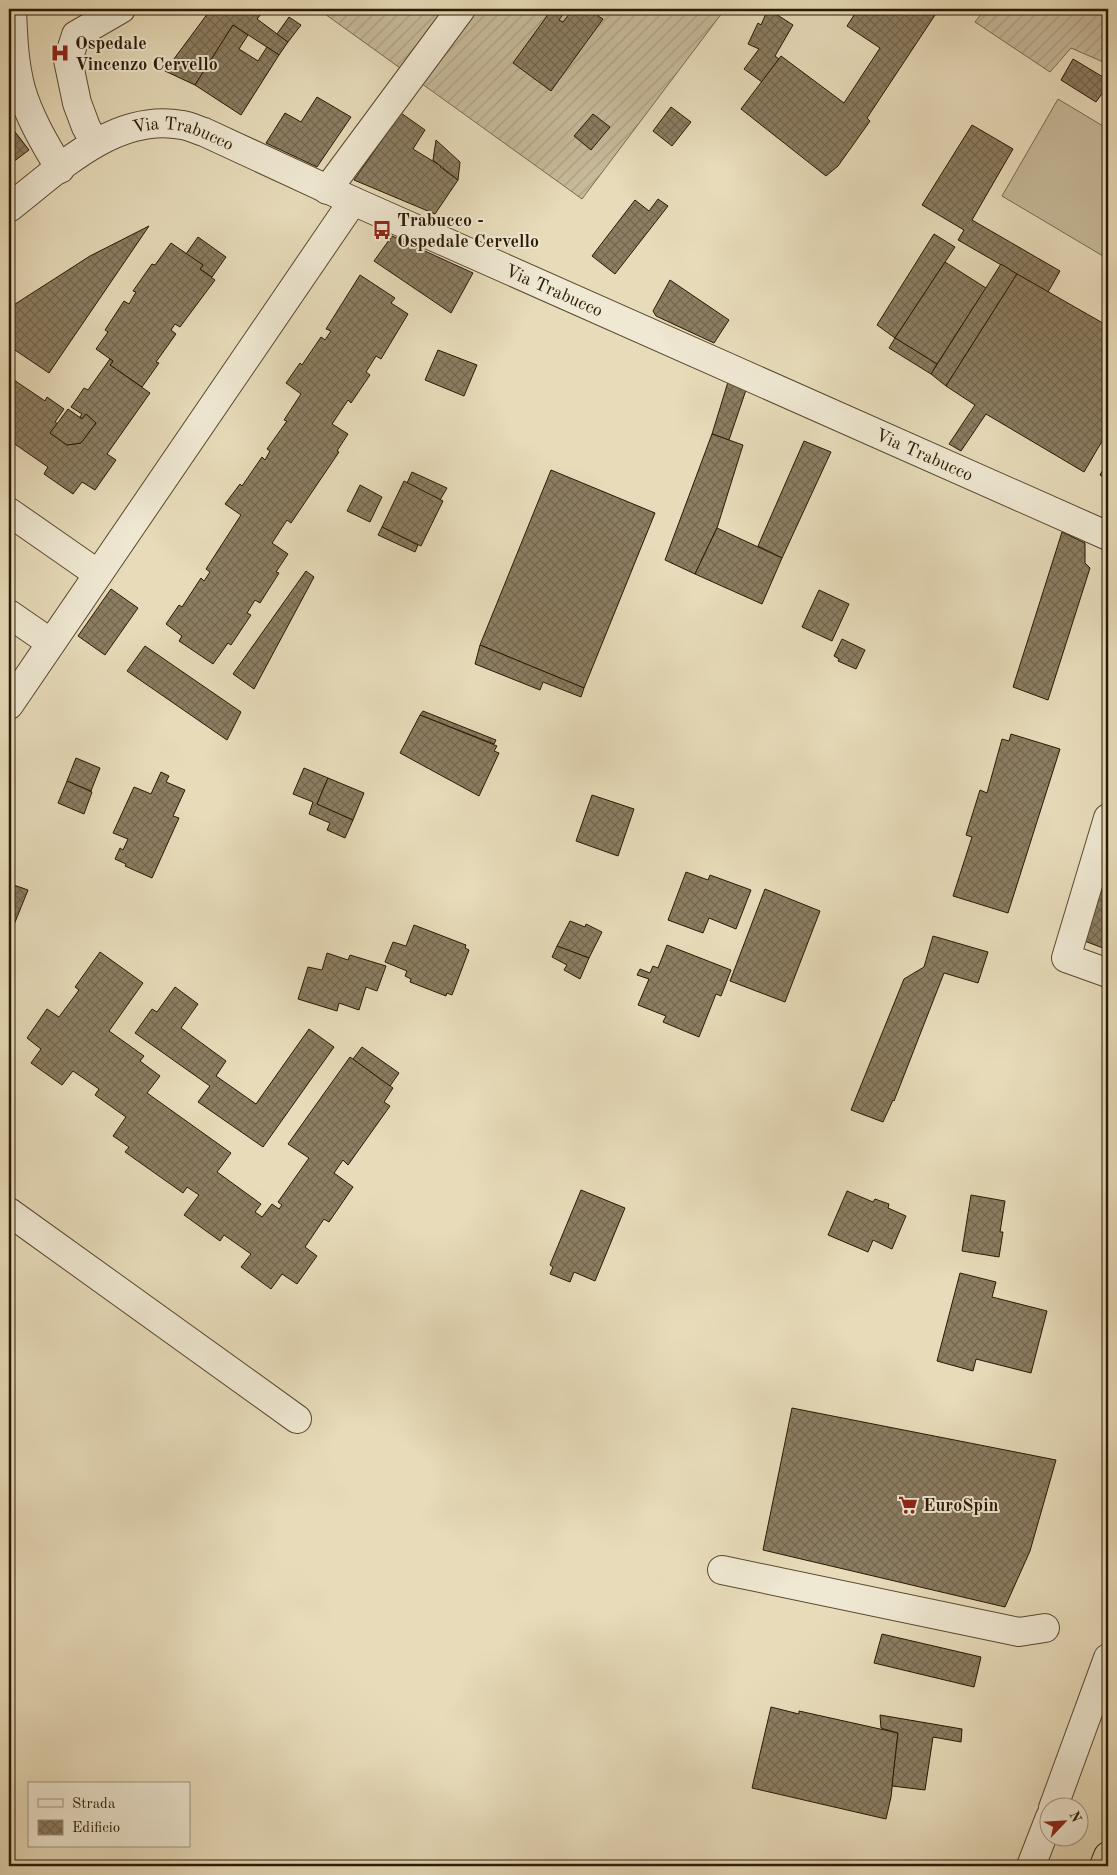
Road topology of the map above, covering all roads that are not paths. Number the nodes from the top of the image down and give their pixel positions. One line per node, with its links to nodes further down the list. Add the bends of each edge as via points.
1 (12, 9): 5 (street, via 15,61 21,91 42,140)
2 (461, 9): 6 (street)
3 (111, 11): 4 (street, via 76,35 68,60 77,103)
4 (94, 143): 5 (street, Via Trabucco); 6 (street, Via Trabucco, via 113,133 141,126 184,125)
5 (60, 169): 8 (street, Via Trabucco)
6 (328, 190): 7 (street, Via Trabucco)
7 (353, 201): 10 (street, Via Trabucco); 11 (street)
8 (9, 208)
9 (9, 512): 11 (street)
10 (1108, 536)
11 (98, 574): 13 (street)
12 (9, 614): 13 (street)
13 (51, 644): 14 (street)
14 (9, 705)
15 (1108, 818): 16 (street, via 1066,958)
16 (1108, 973)
17 (9, 1212): 18 (street)
18 (297, 1420)
19 (722, 1570): 20 (street, via 1019,1632)
20 (1044, 1628)
21 (1108, 1658): 22 (street)
22 (1057, 1798)
23 (1040, 1843): 25 (street)
24 (1108, 1856): 26 (highway)
25 (1031, 1866)
26 (1104, 1866)

